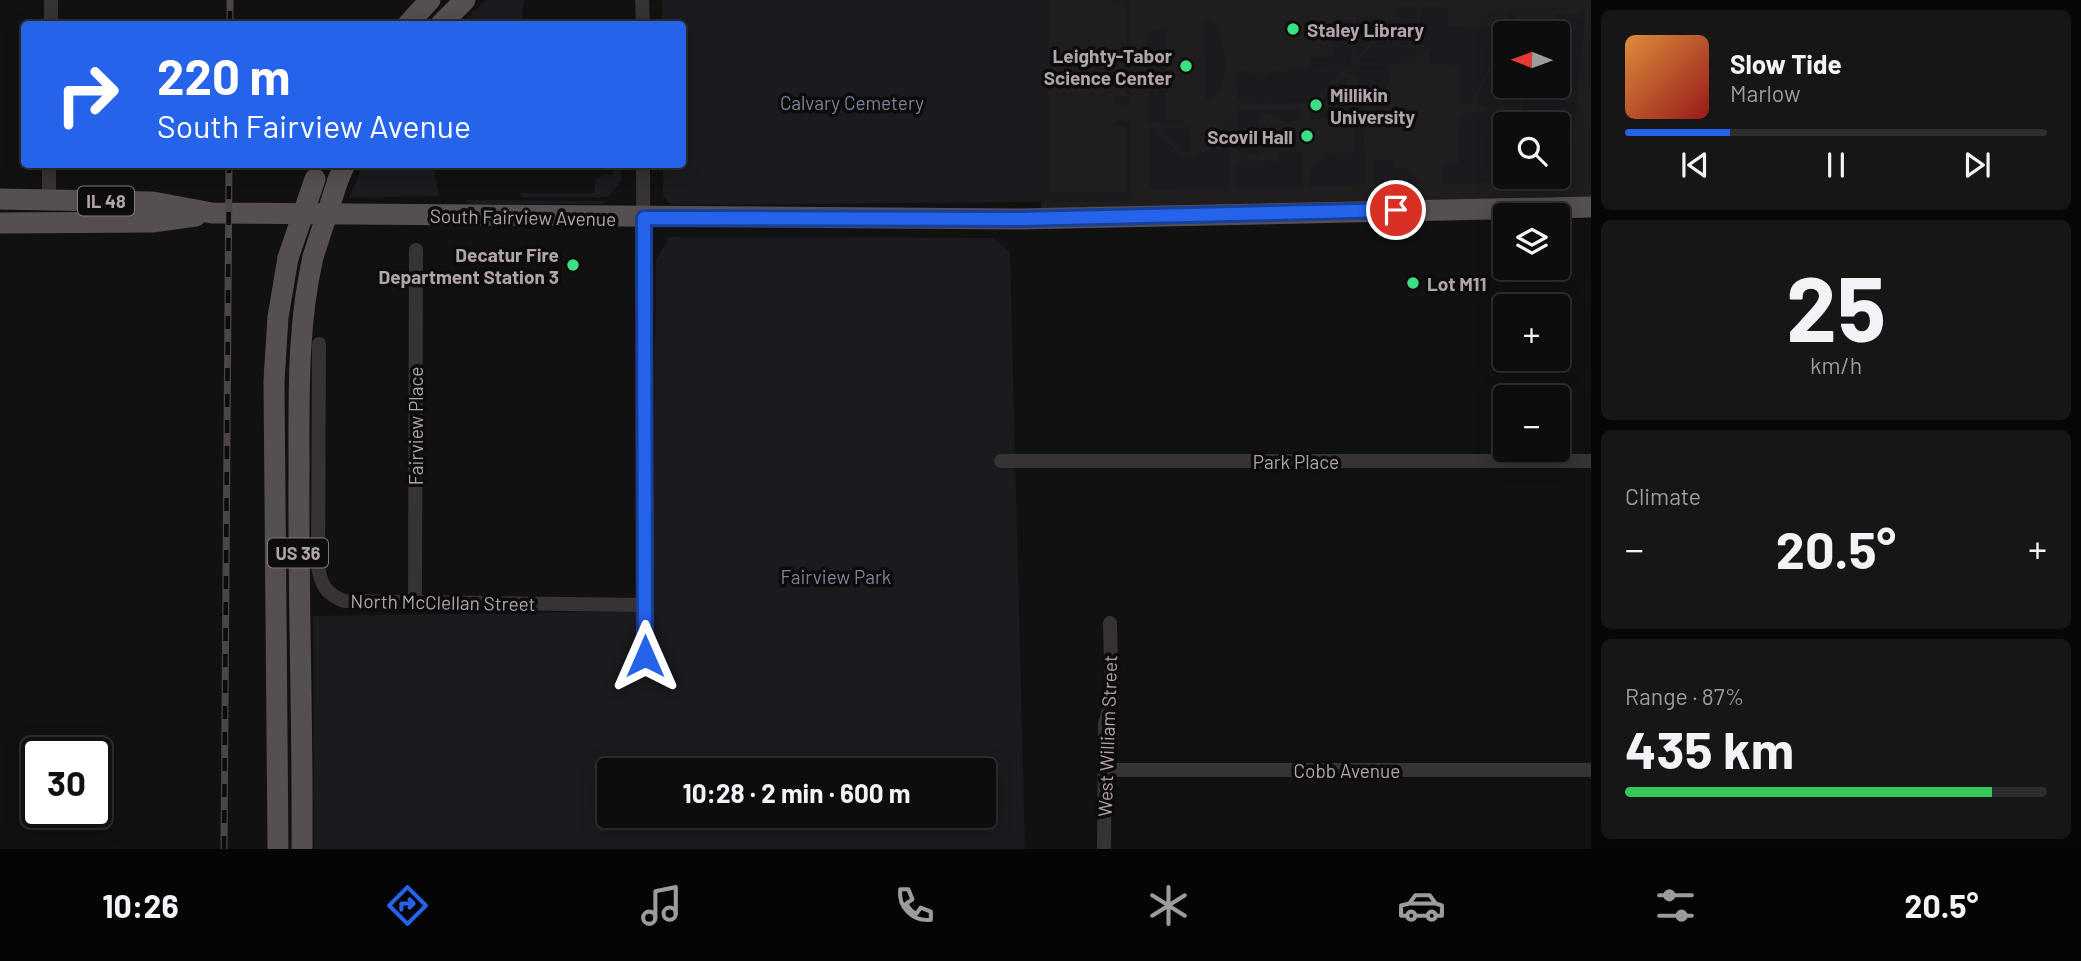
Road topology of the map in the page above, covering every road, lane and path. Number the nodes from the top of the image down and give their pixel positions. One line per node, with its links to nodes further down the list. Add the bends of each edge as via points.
1 (51, 0): 5 (street)
2 (430, 0): 6 (main road)
3 (466, 0): 7 (main road)
4 (642, 0): 8 (street)
5 (51, 21)
6 (411, 21)
7 (444, 21)
8 (643, 21)
9 (49, 168): 14 (street)
10 (643, 168): 17 (street)
11 (318, 172): 29 (main road, US 36, bridge, via 288,258 274,381)
12 (342, 172): 30 (main road, US 36, bridge, via 313,257 300,355)
13 (0, 199): 14 (main road, South Fairview Avenue / IL 48)
14 (49, 199): 16 (main road, South Fairview Avenue / IL 48, via 152,202)
15 (1591, 207): 17 (main road, South Fairview Avenue / IL 48, via 1019,219)
16 (212, 213): 17 (main road, South Fairview Avenue / IL 48); 18 (main road, South Fairview Avenue / IL 48, via 152,222)
17 (644, 218): 24 (street)
18 (0, 223)
19 (416, 250): 23 (street, Fairview Place)
20 (319, 344): 23 (street, North McClellan Street, via 321,583 330,596 344,601)
21 (1001, 461): 22 (street, Park Place)
22 (1591, 461)
23 (415, 603): 24 (street, North McClellan Street)
24 (645, 605): 26 (street)
25 (1110, 623): 27 (street, West William Street, via 1112,698 1105,724)
26 (645, 656)
27 (1104, 770): 28 (street, Cobb Avenue); 31 (street, West William Street)
28 (1591, 770)
29 (278, 849)
30 (302, 849)
31 (1104, 849)

